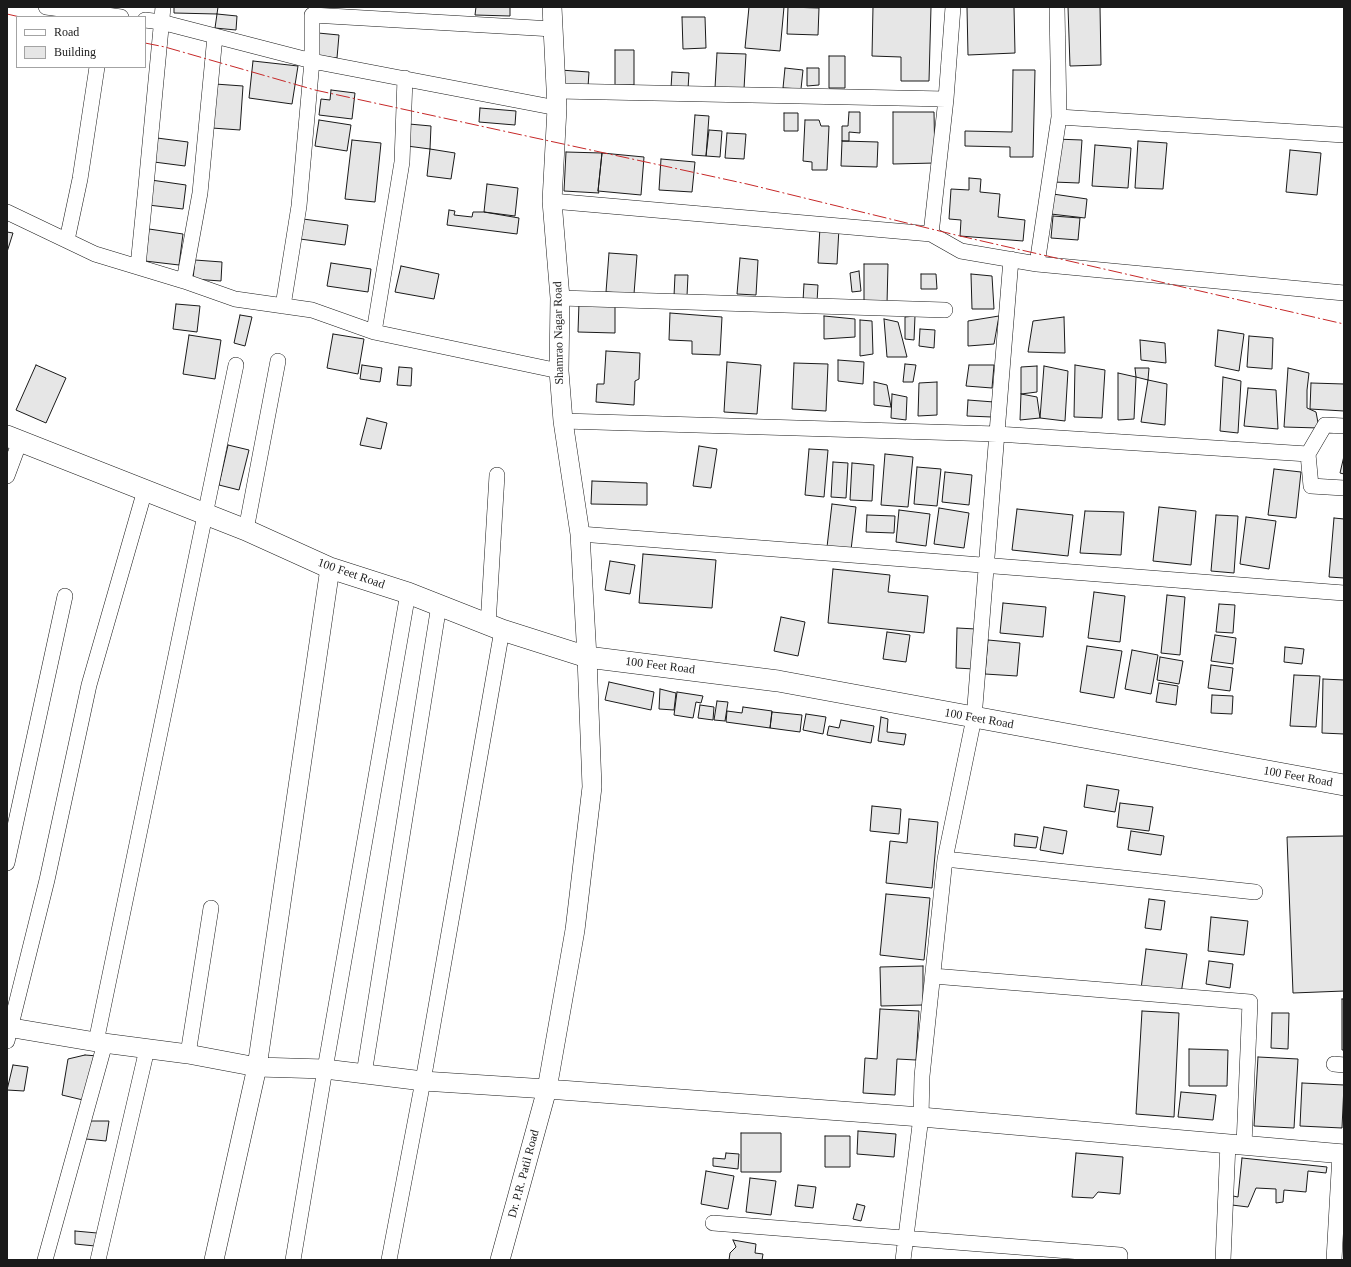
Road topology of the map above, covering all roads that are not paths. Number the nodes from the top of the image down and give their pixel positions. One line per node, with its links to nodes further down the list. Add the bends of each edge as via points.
1 (46, 7): 7 (street)
2 (162, 7): 9 (street)
3 (552, 7): 10 (street, Shamrao Nagar Road)
4 (953, 7): 15 (street)
5 (1057, 7): 17 (street)
6 (312, 11): 10 (street); 12 (street)
7 (105, 16)
8 (146, 20): 9 (street)
9 (161, 22): 11 (street); 25 (street)
10 (553, 29): 16 (street, Shamrao Nagar Road)
11 (215, 36): 12 (street); 26 (street, via 200,193)
12 (312, 61): 14 (street); 29 (street, via 298,206)
13 (97, 68): 22 (street, via 80,179)
14 (405, 78): 16 (street); 31 (street, via 402,162)
15 (946, 98): 16 (street); 21 (street)
16 (557, 99): 19 (street, Shamrao Nagar Road)
17 (1059, 117): 18 (street); 24 (street)
18 (1344, 135)
19 (552, 201): 21 (street); 28 (street, Shamrao Nagar Road)
20 (7, 212): 22 (street)
21 (931, 234): 23 (street, via 960,251)
22 (67, 240): 25 (street, via 95,254)
23 (1011, 259): 24 (street); 37 (street)
24 (1037, 264): 27 (street)
25 (138, 266): 26 (street)
26 (184, 281): 29 (street, via 235,299)
27 (1344, 293)
28 (560, 298): 30 (street); 34 (street, Shamrao Nagar Road)
29 (283, 306): 31 (street, via 312,310)
30 (945, 310)
31 (374, 332): 34 (street)
32 (278, 361): 45 (street)
33 (236, 365): 44 (street)
34 (559, 371): 35 (street, Shamrao Nagar Road)
35 (563, 421): 37 (street); 46 (street, Shamrao Nagar Road)
36 (1344, 426): 39 (street, via 1325,426)
37 (997, 434): 39 (street); 47 (street)
38 (13, 438): 41 (street); 43 (main road, 100 Feet Road)
39 (1308, 454): 42 (street, via 1311,486)
40 (497, 475): 53 (street)
41 (7, 476)
42 (1344, 488)
43 (145, 490): 44 (main road, 100 Feet Road); 62 (street, via 89,685 47,880)
44 (206, 514): 45 (main road, 100 Feet Road); 63 (street)
45 (246, 530): 48 (main road, 100 Feet Road)
46 (580, 534): 47 (street); 54 (street, Shamrao Nagar Road)
47 (986, 565): 50 (street); 55 (street)
48 (330, 568): 49 (main road, 100 Feet Road); 66 (street)
49 (408, 593): 52 (main road, 100 Feet Road); 67 (street)
50 (1344, 593)
51 (65, 596): 58 (street)
52 (439, 605): 53 (main road, 100 Feet Road); 68 (street)
53 (495, 627): 54 (main road, 100 Feet Road); 69 (street)
54 (587, 657): 55 (main road, 100 Feet Road, via 778,681); 70 (street, Dr. P.R. Patil Road, via 592,787 575,930)
55 (974, 718): 56 (main road, 100 Feet Road); 57 (street)
56 (1344, 785)
57 (945, 859): 59 (street); 61 (street)
58 (7, 863)
59 (1255, 892)
60 (211, 908): 65 (street)
61 (933, 976): 71 (street, via 922,1076); 72 (street, via 1250,1002)
62 (8, 1032): 63 (street)
63 (101, 1043): 64 (street); 77 (street)
64 (147, 1049): 65 (street); 78 (street)
65 (188, 1054): 66 (street)
66 (257, 1067): 67 (street); 79 (street)
67 (325, 1069): 68 (street); 80 (street)
68 (364, 1074): 69 (street)
69 (423, 1081): 70 (street); 81 (street)
70 (547, 1089): 71 (street); 82 (street, Dr. P.R. Patil Road)
71 (921, 1117): 72 (street); 75 (street)
72 (1236, 1144): 73 (street); 85 (street)
73 (1342, 1154): 86 (street)
74 (713, 1223): 75 (street)
75 (905, 1238): 76 (street); 83 (street)
76 (1022, 1254): 84 (street, via 1120,1255)
77 (45, 1260)
78 (98, 1260)
79 (214, 1260)
80 (293, 1260)
81 (389, 1260)
82 (500, 1260)
83 (903, 1260)
84 (1120, 1260)
85 (1226, 1260)
86 (1334, 1260)

